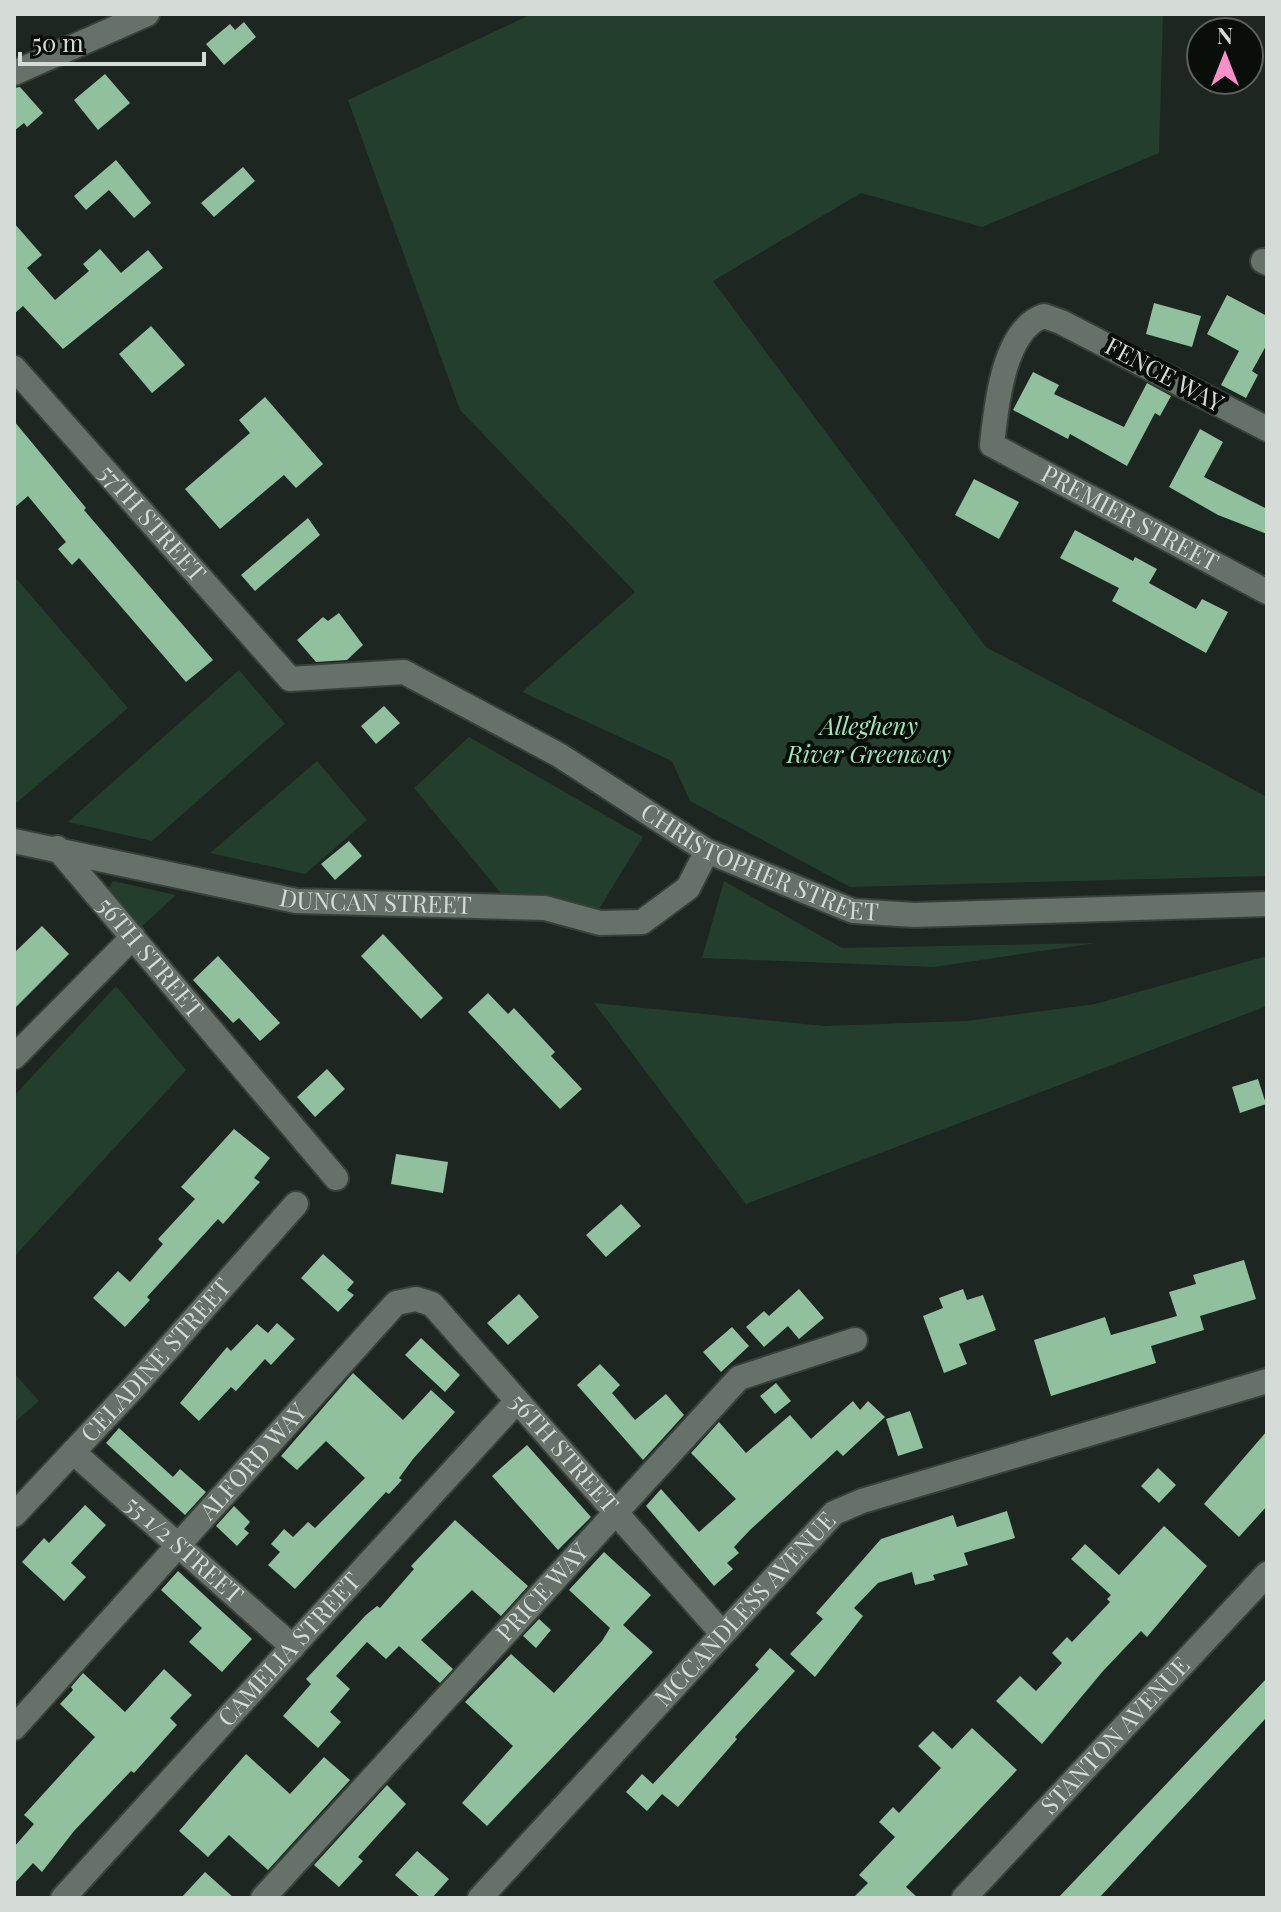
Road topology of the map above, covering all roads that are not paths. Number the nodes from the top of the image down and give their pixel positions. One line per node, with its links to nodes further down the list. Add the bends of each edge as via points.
1 (147, 14): 2 (street)
2 (14, 73)
3 (14, 368): 7 (street, 57TH STREET)
4 (1267, 429): 5 (street, FENCE WAY, via 1044,316 1032,320 1016,341 996,403)
5 (992, 445): 6 (street, PREMIER STREET)
6 (1267, 592)
7 (290, 679): 10 (street, CHRISTOPHER STREET, via 404,672 559,755)
8 (14, 841): 9 (street, DUNCAN STREET)
9 (57, 848): 10 (street, DUNCAN STREET, via 296,901 545,908 600,923 642,922 688,888); 12 (street, 56TH STREET)
10 (707, 851): 11 (street, CHRISTOPHER STREET, via 853,911 914,915)
11 (1267, 904)
12 (133, 937): 13 (street); 14 (street, 56TH STREET)
13 (14, 1057)
14 (336, 1178)
15 (296, 1204): 20 (street, CELADINE STREET)
16 (396, 1303): 19 (street, 56TH STREET, via 416,1299 432,1304); 23 (street, ALFORD WAY)
17 (855, 1340): 21 (street, PRICE WAY, via 739,1378)
18 (1267, 1381): 25 (street, MCCANDLESS AVENUE, via 834,1513)
19 (517, 1401): 21 (street, 56TH STREET); 26 (street, CAMELIA STREET)
20 (73, 1452): 22 (street, CELADINE STREET); 23 (street, 55 1/2 STREET)
21 (616, 1513): 25 (street, 56TH STREET); 29 (street, PRICE WAY)
22 (14, 1515)
23 (181, 1544): 26 (street, 55 1/2 STREET); 27 (street, ALFORD WAY)
24 (1267, 1574): 31 (street, STANTON AVENUE)
25 (721, 1632): 30 (street, MCCANDLESS AVENUE)
26 (293, 1647): 28 (street, CAMELIA STREET)
27 (14, 1728)
28 (63, 1898)
29 (263, 1898)
30 (480, 1898)
31 (964, 1898)

